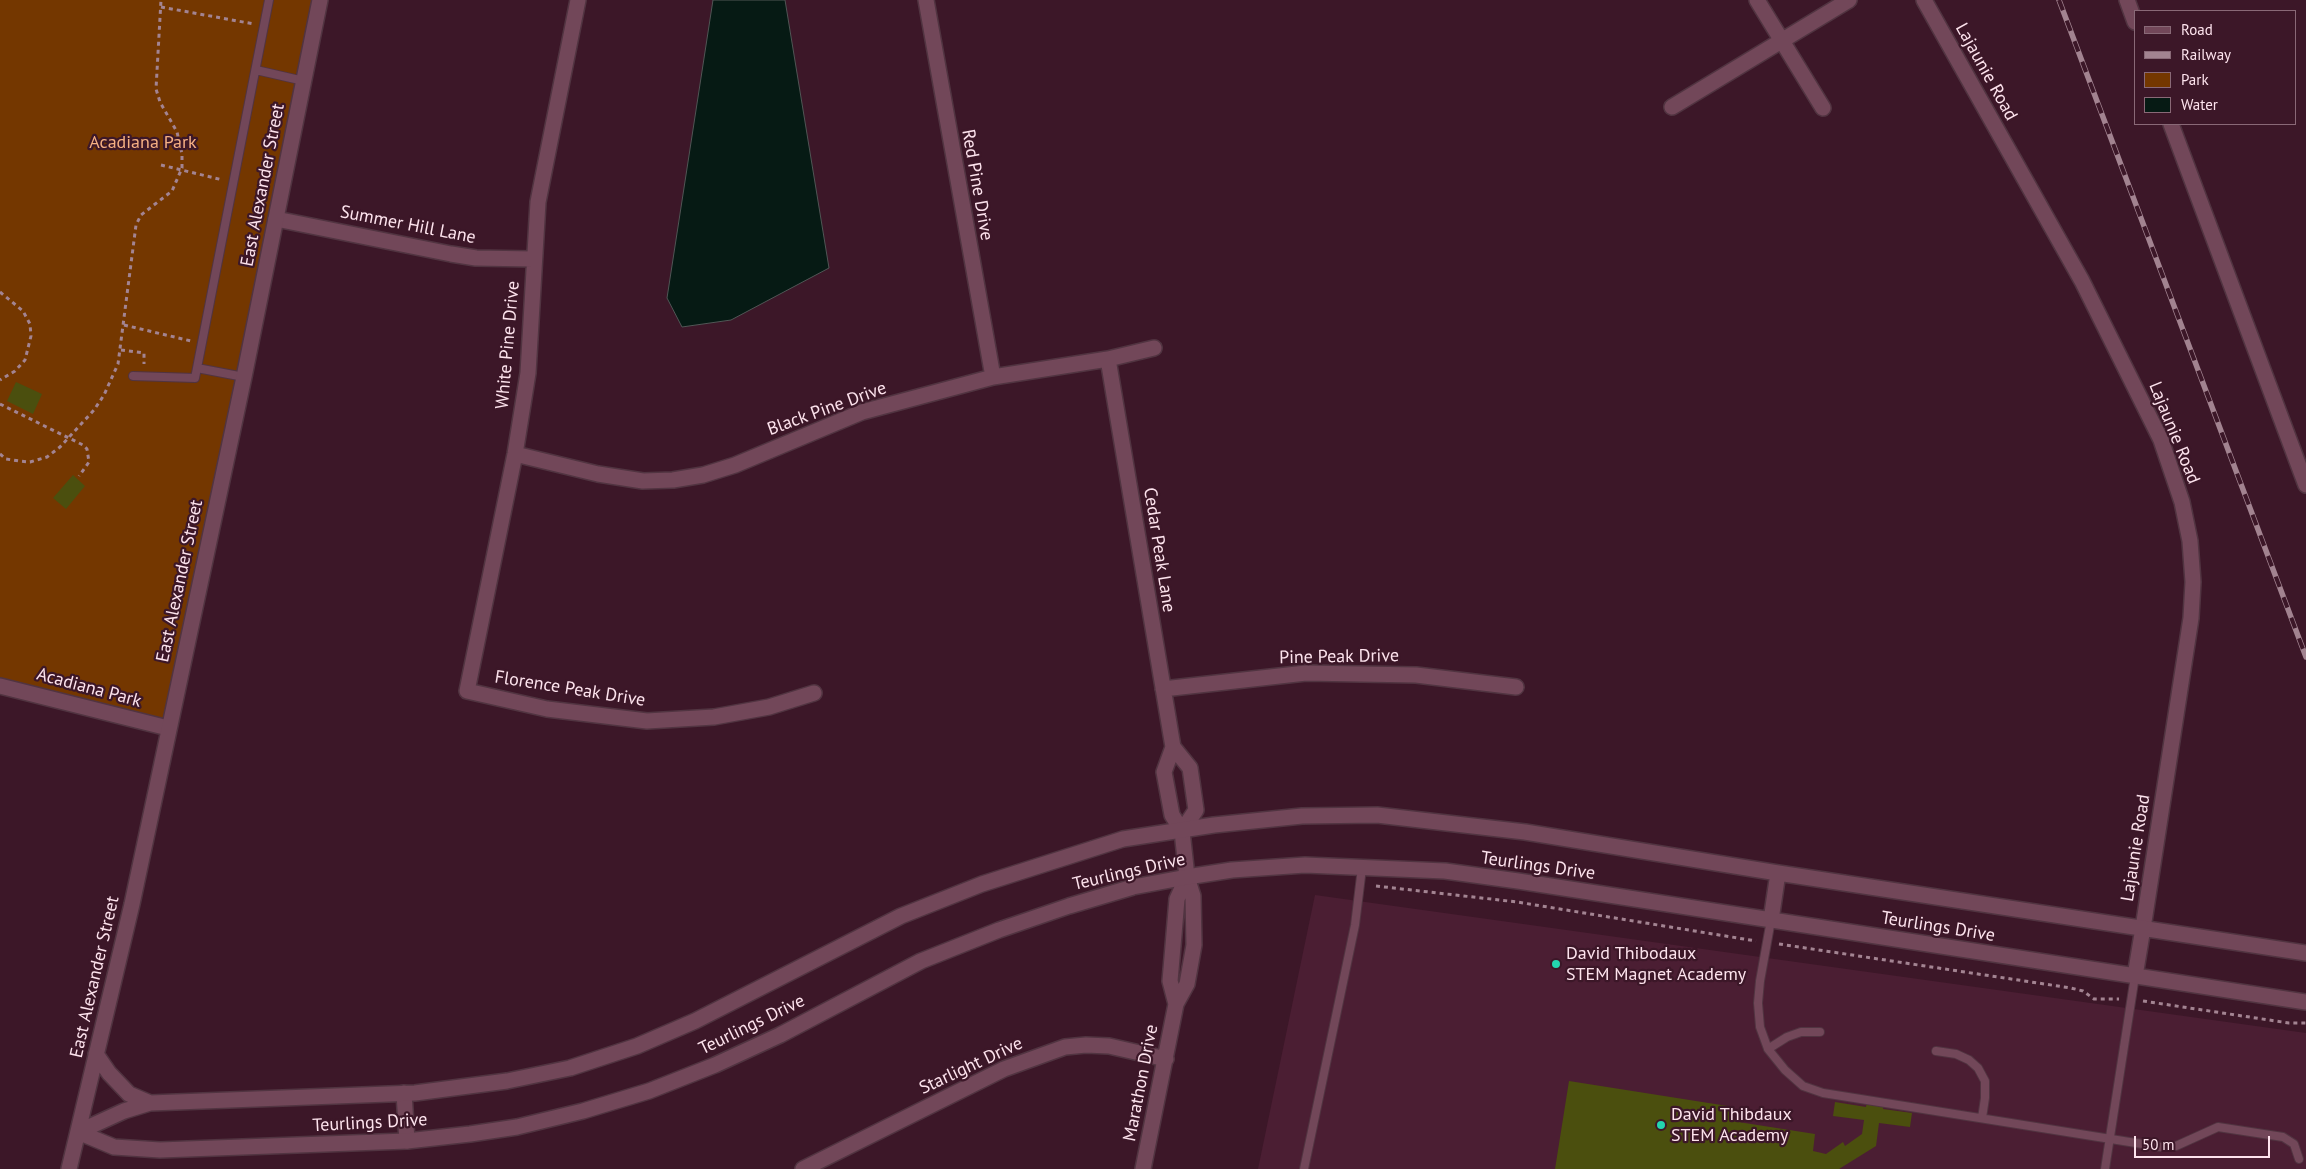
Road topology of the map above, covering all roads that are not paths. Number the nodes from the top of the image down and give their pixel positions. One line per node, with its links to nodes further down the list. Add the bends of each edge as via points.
1 (269, 0): 11 (lane)
2 (320, 0): 12 (street, East Alexander Street)
3 (578, 0): 17 (street, White Pine Drive, via 541,183)
4 (926, 0): 23 (street, Red Pine Drive)
5 (1757, 0): 10 (street)
6 (1849, 0): 10 (street)
7 (1924, 0): 38 (street, Lajaunie Road, via 2091,298 2161,440 2182,502 2190,541 2192,618)
8 (2127, 0): 9 (street)
9 (2134, 19)
10 (1782, 41): 13 (street); 14 (street)
11 (256, 70): 12 (lane); 20 (lane)
12 (304, 81): 16 (street, East Alexander Street)
13 (1672, 107)
14 (1823, 108)
15 (2171, 125): 25 (street)
16 (276, 219): 17 (street, Summer Hill Lane, via 476,258); 22 (street, East Alexander Street)
17 (533, 260): 24 (street, White Pine Drive, via 528,373)
18 (1154, 348): 19 (street, Black Pine Drive)
19 (1108, 359): 23 (street, Black Pine Drive); 28 (street, Cedar Peak Lane)
20 (197, 368): 21 (lane, via 195,378); 22 (lane)
21 (133, 376)
22 (244, 377): 31 (street, East Alexander Street)
23 (993, 377): 24 (street, Black Pine Drive, via 862,412 735,465 673,480 643,481 598,474)
24 (515, 454): 29 (street, White Pine Drive)
25 (2306, 485)
26 (0, 686): 31 (street, Acadiana Park)
27 (1516, 687): 28 (street, Pine Peak Drive, via 1416,675 1306,673)
28 (1163, 689): 32 (street, Cedar Peak Lane)
29 (468, 691): 30 (street, Florence Peak Drive, via 547,709 648,722 714,717 769,707)
30 (814, 693)
31 (168, 728): 45 (street, East Alexander Street, via 132,904)
32 (1173, 748): 33 (street, via 1164,772 1172,815); 33 (street, via 1190,768 1196,810)
33 (1182, 831): 35 (street, Teurlings Drive, via 1302,816 1377,815 1525,832); 36 (street, Marathon Drive); 47 (street, Teurlings Drive, via 1123,839 982,884 901,916 758,991 637,1046 570,1068 507,1081)
34 (1362, 868): 36 (street, Teurlings Drive, via 1305,865); 37 (street, Teurlings Drive, via 1446,871); 57 (lane, via 1355,924)
35 (1778, 873): 37 (street); 38 (street, Teurlings Drive)
36 (1187, 876): 46 (street, Marathon Drive, via 1193,896 1194,945 1187,984 1176,1004); 52 (street, Teurlings Drive, via 1133,887 1069,906 921,961 780,1035 648,1091 517,1127)
37 (1771, 920): 40 (street, Teurlings Drive); 43 (lane, via 1758,1003 1760,1027)
38 (2143, 928): 39 (street, Teurlings Drive); 40 (street, Lajaunie Road)
39 (2306, 953)
40 (2135, 976): 41 (street, Teurlings Drive); 51 (lane)
41 (2306, 1002)
42 (1820, 1032): 43 (lane, via 1801,1032)
43 (1768, 1049): 49 (lane, via 1803,1086 1824,1093)
44 (1936, 1051): 49 (lane, via 1956,1054 1978,1068 1985,1081)
45 (96, 1054): 48 (street, Teurlings Drive, via 129,1094); 50 (street, East Alexander Street)
46 (1166, 1059): 55 (street, Starlight Drive, via 1109,1046 1065,1047 1004,1069); 56 (street, Marathon Drive)
47 (404, 1093): 48 (street, Teurlings Drive); 52 (street)
48 (150, 1103): 50 (street, Teurlings Drive)
49 (1982, 1118): 51 (lane)
50 (78, 1132): 52 (street, Teurlings Drive, via 114,1147 160,1150); 54 (street, East Alexander Street)
51 (2108, 1139): 53 (lane, via 2161,1147 2176,1146 2218,1128 2282,1137 2294,1144); 58 (lane)
52 (407, 1140)
53 (2299, 1159)
54 (69, 1169)
55 (803, 1169)
56 (1143, 1169)
57 (1304, 1169)
58 (2105, 1169)

